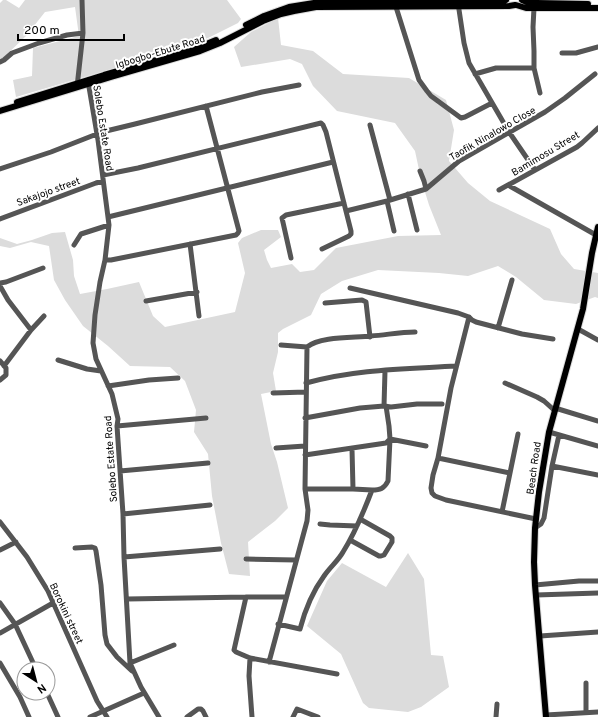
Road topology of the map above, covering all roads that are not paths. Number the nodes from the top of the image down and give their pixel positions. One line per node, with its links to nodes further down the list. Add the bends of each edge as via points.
1 (82, 0): 10 (street)
2 (506, 0): 5 (main road, Igbogbo-Ebute Road)
3 (517, 2): 4 (main road); 5 (main road, Igbogbo-Ebute Road, via 509,6); 8 (main road, via 524,8)
4 (551, 2): 6 (main road)
5 (458, 4): 7 (main road, Igbogbo-Ebute Road); 15 (street, via 464,43); 17 (main road, Igbogbo-Ebute Road, via 314,3 289,7 192,50)
6 (598, 4)
7 (396, 7): 17 (main road, Igbogbo-Ebute Road, via 316,7 294,10 263,21 200,51); 21 (street, via 419,80 431,96 461,118)
8 (534, 8): 9 (main road); 14 (street)
9 (598, 8)
10 (83, 33): 13 (street, via 40,43 12,53); 18 (street)
11 (598, 47): 12 (street)
12 (562, 54)
13 (0, 62)
14 (534, 68): 15 (street, via 496,68); 20 (street)
15 (475, 74): 21 (street)
16 (595, 74): 27 (street, Taofik Ninalowo Close, via 555,106)
17 (88, 82): 18 (main road, Igbogbo-Ebute Road); 28 (street, Solebo Estate Road)
18 (77, 85): 23 (main road, Igbogbo-Ebute Road); 24 (main road, Igbogbo-Ebute Road)
19 (299, 85): 22 (street)
20 (540, 93)
21 (492, 103): 27 (street)
22 (206, 106): 28 (street); 29 (street)
23 (0, 107)
24 (0, 111)
25 (370, 125): 41 (street)
26 (598, 128): 32 (street, Bamimosu Street, via 577,147)
27 (509, 132): 32 (street); 38 (street, Taofik Ninalowo Close, via 459,161)
28 (96, 134): 31 (street); 34 (street, Solebo Estate Road)
29 (217, 148): 30 (street, via 321,123 326,132); 34 (street); 37 (street)
30 (333, 162): 37 (street); 42 (street)
31 (0, 169)
32 (535, 170): 36 (street, Bamimosu Street)
33 (420, 171): 38 (street)
34 (103, 175): 35 (street, Solebo Estate Road)
35 (103, 181): 44 (street, Solebo Estate Road); 45 (street, Sakajojo street)
36 (508, 185): 39 (street, Bamimosu Street); 50 (street)
37 (227, 188): 44 (street); 51 (street, via 238,233)
38 (426, 189): 40 (street, Taofik Ninalowo Close)
39 (499, 190)
40 (408, 194): 41 (street, Taofik Ninalowo Close); 48 (street)
41 (388, 201): 43 (street, Taofik Ninalowo Close); 49 (street)
42 (344, 203): 43 (street); 54 (street, via 282,218)
43 (346, 211): 53 (street, via 351,234)
44 (108, 217): 46 (street, Solebo Estate Road)
45 (0, 218)
46 (109, 225): 52 (street, via 81,234); 55 (street, Solebo Estate Road)
47 (598, 227): 50 (main road, Beach Road)
48 (417, 230)
49 (394, 231)
50 (596, 234): 68 (main road, Beach Road)
51 (190, 244): 55 (street); 61 (street)
52 (74, 246)
53 (322, 249)
54 (291, 258)
55 (105, 260): 80 (street, Solebo Estate Road, via 95,315 93,343)
56 (42, 268): 58 (street)
57 (512, 280): 67 (street)
58 (0, 283)
59 (0, 286): 69 (street)
60 (350, 288): 66 (street)
61 (196, 292): 62 (street); 65 (street)
62 (146, 301)
63 (325, 303): 71 (street, via 364,300)
64 (44, 316): 69 (street)
65 (199, 316)
66 (469, 317): 67 (street, via 476,322); 79 (street)
67 (498, 328): 72 (street)
68 (578, 329): 73 (street); 91 (main road, Beach Road)
69 (31, 330): 78 (street)
70 (415, 332): 71 (street)
71 (370, 336): 75 (street, via 318,341)
72 (553, 339)
73 (598, 340)
74 (281, 345): 75 (street)
75 (307, 347): 84 (street)
76 (58, 360): 80 (street)
77 (0, 361): 78 (street)
78 (4, 366): 83 (street, via 6,375)
79 (456, 366): 81 (street); 106 (street)
80 (101, 371): 86 (street, Solebo Estate Road)
81 (385, 371): 84 (street, via 346,374); 90 (street)
82 (178, 378): 86 (street)
83 (0, 380)
84 (306, 383): 87 (street)
85 (505, 383): 91 (street, via 537,397)
86 (108, 386): 95 (street, Solebo Estate Road, via 118,419)
87 (306, 392): 88 (street); 93 (street)
88 (273, 393)
89 (442, 404): 90 (street)
90 (385, 406): 93 (street); 99 (street)
91 (555, 409): 94 (street); 96 (main road, Beach Road)
92 (206, 418): 95 (street)
93 (306, 418): 100 (street)
94 (598, 421)
95 (117, 426): 109 (street, Solebo Estate Road)
96 (549, 432): 98 (street); 119 (main road, Beach Road)
97 (518, 434): 110 (street)
98 (559, 435): 102 (street); 108 (street)
99 (390, 439): 101 (street); 104 (street, via 386,443); 114 (street, via 388,481 380,490)
100 (306, 446): 103 (street); 105 (street)
101 (426, 446)
102 (598, 446)
103 (276, 448)
104 (352, 448): 105 (street); 112 (street)
105 (306, 455): 113 (street)
106 (438, 458): 110 (street); 116 (street, via 431,488 435,496)
107 (208, 463): 109 (street)
108 (552, 466): 111 (street); 123 (street, via 544,518)
109 (120, 471): 117 (street, Solebo Estate Road)
110 (510, 473): 116 (street)
111 (598, 475)
112 (353, 488): 113 (street); 114 (street)
113 (305, 489): 131 (street, via 307,521)
114 (372, 490): 118 (street)
115 (210, 505): 117 (street)
116 (502, 512): 119 (street)
117 (123, 514): 129 (street, Solebo Estate Road)
118 (360, 519): 122 (street); 124 (street, via 390,536 392,542 384,555 378,556)
119 (536, 519): 123 (main road, Beach Road)
120 (0, 522): 125 (street, Borokini street)
121 (320, 524): 122 (street)
122 (357, 526): 124 (street)
123 (535, 528): 133 (main road, Beach Road)
124 (350, 540): 142 (street, via 316,588 300,629)
125 (16, 542): 128 (street); 140 (street, Borokini street, via 38,574)
126 (75, 548): 152 (street, via 95,548 107,644)
127 (220, 549): 129 (street)
128 (0, 550)
129 (124, 557): 138 (street, Solebo Estate Road)
130 (246, 559): 131 (street)
131 (296, 560): 137 (street)
132 (598, 581): 133 (street, via 579,580)
133 (535, 585): 135 (main road, Beach Road)
134 (598, 593): 135 (street)
135 (536, 595): 145 (main road, Beach Road)
136 (246, 597): 137 (street); 138 (street); 147 (street, via 234,650)
137 (286, 597): 142 (street)
138 (127, 599): 151 (street, Solebo Estate Road)
139 (0, 603): 141 (street)
140 (53, 603): 141 (street); 158 (street, Borokini street)
141 (15, 624): 144 (street); 148 (street)
142 (278, 624): 149 (street)
143 (598, 632): 145 (street)
144 (0, 633)
145 (540, 636): 162 (main road, Beach Road)
146 (174, 645): 151 (street)
147 (250, 658): 149 (street); 170 (street)
148 (32, 661)
149 (268, 662): 153 (street)
150 (0, 663): 163 (street)
151 (130, 663): 152 (street, Solebo Estate Road)
152 (134, 674): 155 (street, Solebo Estate Road)
153 (337, 674)
154 (586, 684): 159 (street)
155 (144, 693): 158 (street); 167 (street, Solebo Estate Road)
156 (51, 701): 164 (street)
157 (497, 704): 173 (street)
158 (103, 711): 165 (street); 166 (street, Borokini street)
159 (586, 712): 160 (street); 161 (street)
160 (598, 712)
161 (574, 715): 162 (street)
162 (546, 716)
163 (29, 717)
164 (58, 717)
165 (90, 717)
166 (107, 717)
167 (159, 717)
168 (187, 717): 169 (street, via 198,709 201,709)
169 (206, 717)
170 (252, 717)
171 (292, 717): 172 (street, via 297,709)
172 (318, 717)
173 (496, 717)

